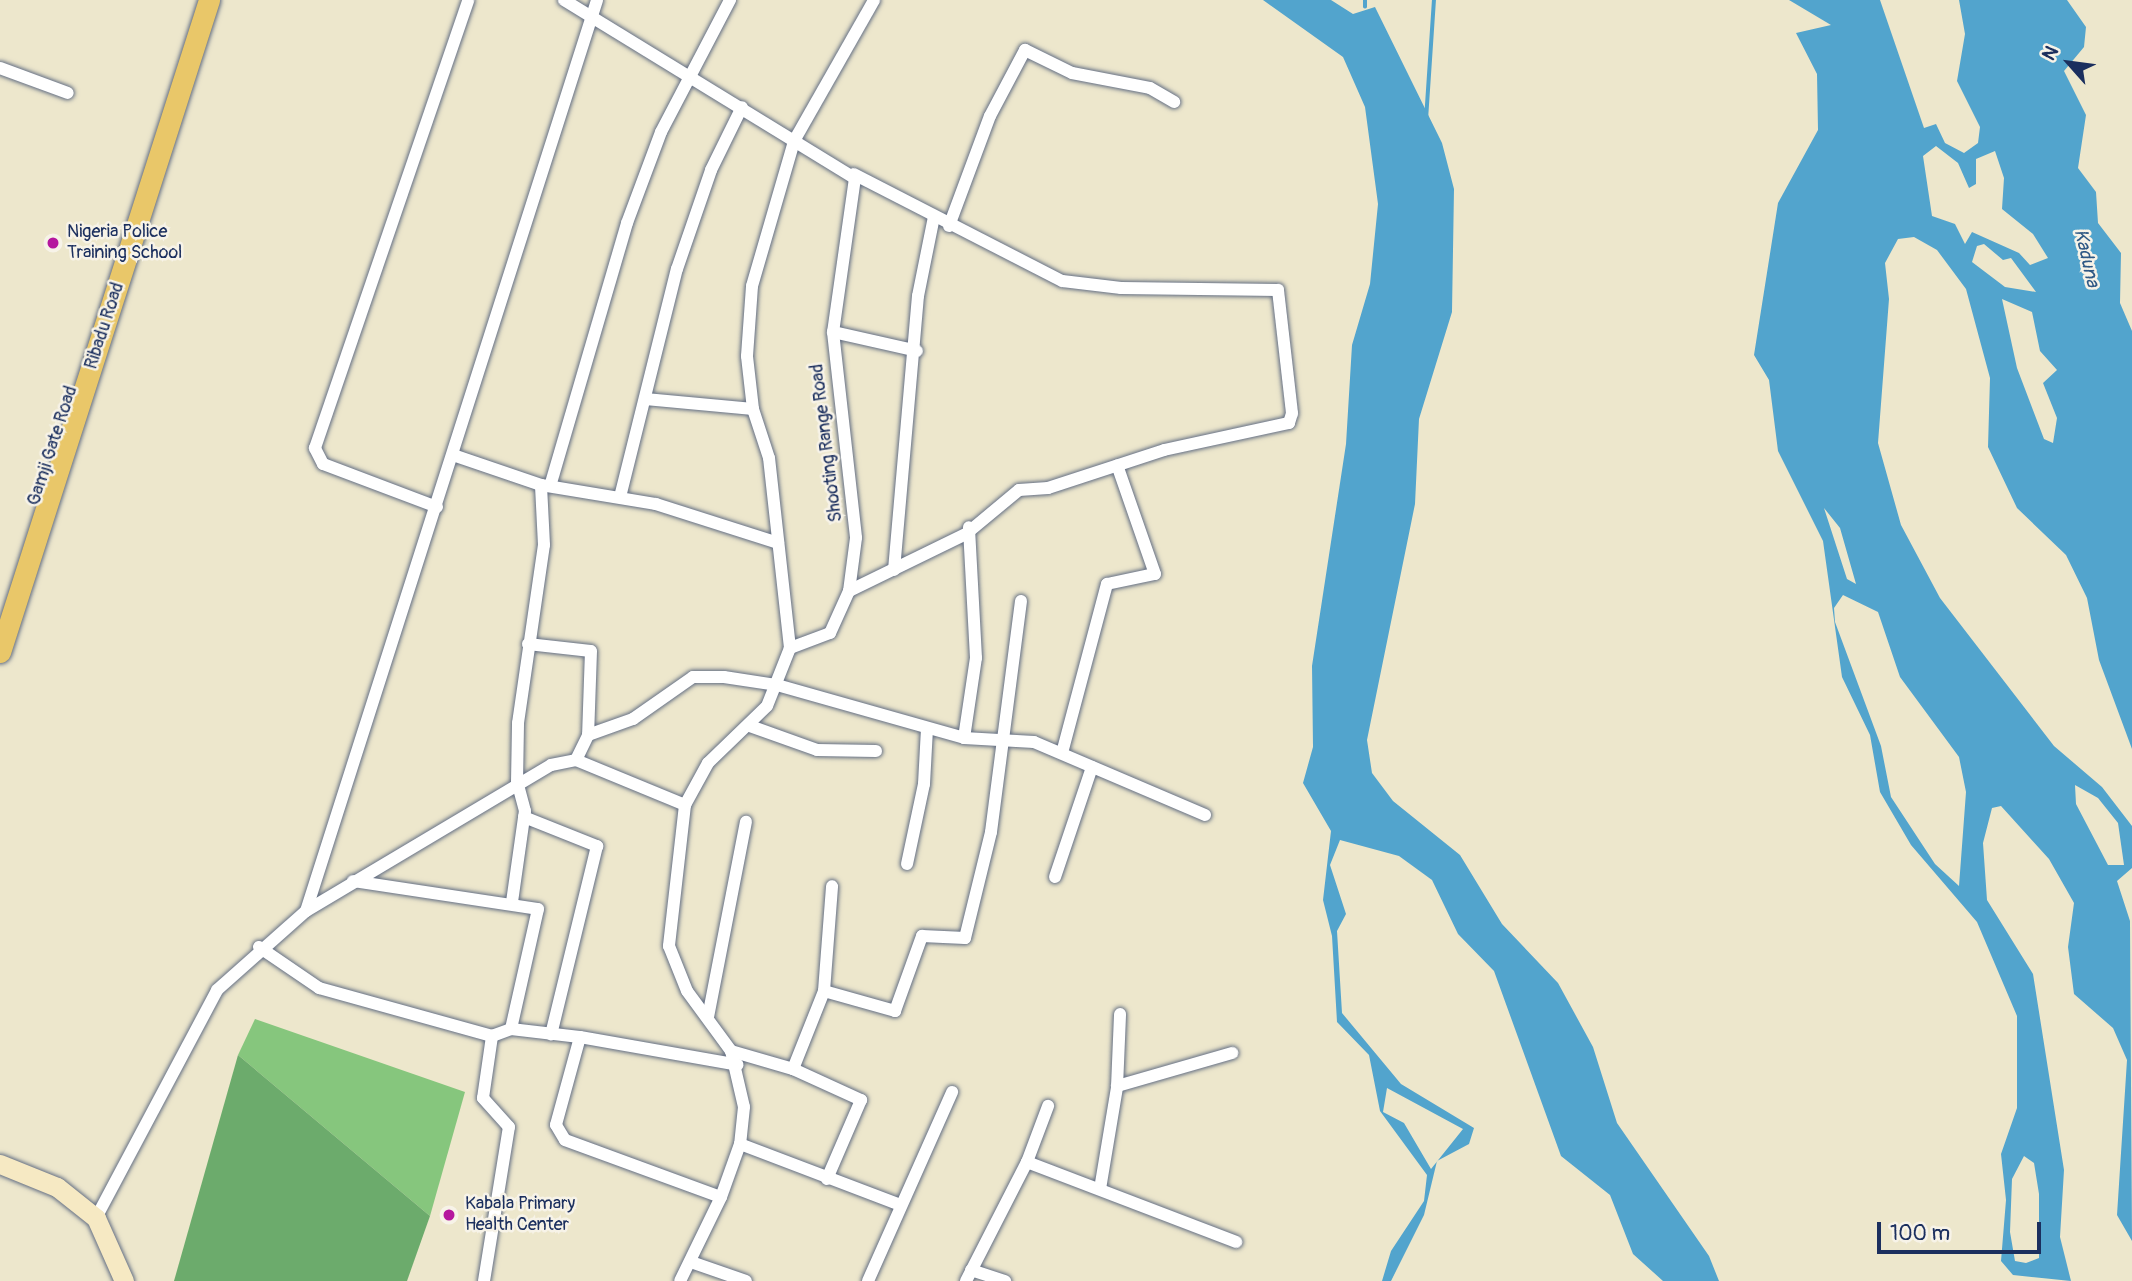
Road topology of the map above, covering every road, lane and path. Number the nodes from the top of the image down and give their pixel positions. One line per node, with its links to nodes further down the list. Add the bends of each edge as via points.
1 (195, 0): 27 (main road, Gamji Gate Road)
2 (209, 0): 27 (main road, Ribadu Road)
3 (468, 0): 26 (street, via 315,448 323,464)
4 (564, 0): 8 (street)
5 (597, 0): 8 (street)
6 (730, 0): 10 (street)
7 (874, 0): 14 (street)
8 (592, 15): 10 (street); 22 (street)
9 (0, 68): 11 (street)
10 (690, 75): 13 (street); 24 (street, via 627,223)
11 (68, 93)
12 (1174, 102): 17 (street, via 1150,88 1072,73 1025,50 990,116)
13 (742, 107): 14 (street); 20 (street, via 696,208)
14 (794, 141): 15 (street); 21 (street, via 752,286 747,356)
15 (854, 174): 16 (street); 18 (street, Shooting Range Road)
16 (934, 217): 17 (street); 19 (street, via 922,265)
17 (949, 226): 23 (street, via 1062,281 1280,293 1291,420)
18 (833, 332): 19 (street); 31 (street, Shooting Range Road, via 856,538)
19 (917, 351): 30 (street)
20 (646, 399): 21 (street); 25 (street)
21 (753, 409): 29 (street, via 769,458)
22 (453, 455): 24 (street); 26 (street)
23 (1117, 465): 28 (street, via 1048,488 1019,490); 44 (street, via 1155,574 1107,584)
24 (546, 484): 25 (street); 34 (street, via 544,545)
25 (620, 497): 29 (street)
26 (437, 507): 57 (street)
27 (40, 510): 33 (main road, Gamji Gate Road); 36 (main road, Ribadu Road)
28 (969, 526): 30 (street, via 966,534); 41 (street, via 976,658)
29 (778, 543): 35 (street)
30 (894, 570): 31 (street)
31 (849, 591): 35 (street, Shooting Range Road, via 830,633)
32 (1021, 601): 42 (street)
33 (0, 611)
34 (528, 644): 40 (street, via 591,651); 47 (street)
35 (790, 648): 37 (street)
36 (0, 652)
37 (776, 685): 38 (street); 39 (street); 40 (street, via 692,677 633,719)
38 (750, 726): 43 (street, via 817,750); 48 (street, via 708,763)
39 (927, 729): 41 (street); 52 (street, via 924,783)
40 (588, 736): 45 (street)
41 (964, 738): 42 (street)
42 (1005, 742): 44 (street, via 1034,742); 59 (street, via 965,938 922,936 895,1011)
43 (876, 751)
44 (1062, 753): 46 (street)
45 (576, 761): 47 (street); 48 (street)
46 (1092, 767): 49 (street); 53 (street)
47 (517, 782): 50 (street); 54 (street)
48 (685, 805): 61 (street, via 669,946 687,991)
49 (1205, 815)
50 (524, 817): 56 (street); 63 (street, via 597,846)
51 (746, 822): 61 (street)
52 (907, 864)
53 (1055, 877)
54 (353, 881): 56 (street); 57 (street)
55 (832, 886): 59 (street)
56 (512, 902): 62 (street, via 538,913)
57 (306, 911): 58 (street)
58 (259, 947): 64 (street, via 319,988); 80 (street, via 217,990)
59 (824, 990): 69 (street)
60 (1120, 1014): 70 (street)
61 (708, 1017): 66 (street)
62 (511, 1029): 63 (street); 64 (street)
63 (551, 1034): 65 (street)
64 (492, 1036): 85 (street, via 483,1098 509,1127)
65 (580, 1037): 68 (street); 78 (street, via 556,1125 565,1140)
66 (731, 1051): 68 (street); 69 (street)
67 (1232, 1052): 70 (street)
68 (738, 1065): 73 (street, via 744,1107)
69 (793, 1069): 76 (street, via 861,1100)
70 (1117, 1086): 77 (street)
71 (952, 1092): 79 (street)
72 (1048, 1106): 74 (street)
73 (740, 1144): 76 (street); 78 (street)
74 (1027, 1163): 77 (street); 83 (street)
75 (0, 1164): 80 (street, via 57,1187)
76 (827, 1179): 79 (street)
77 (1100, 1189): 81 (street)
78 (720, 1197): 82 (street)
79 (901, 1205): 88 (street)
80 (96, 1218): 84 (street)
81 (1236, 1242)
82 (691, 1262): 86 (street); 87 (street)
83 (968, 1276): 89 (street)
84 (124, 1281)
85 (484, 1281)
86 (680, 1281)
87 (746, 1281)
88 (867, 1281)
89 (1005, 1281)

